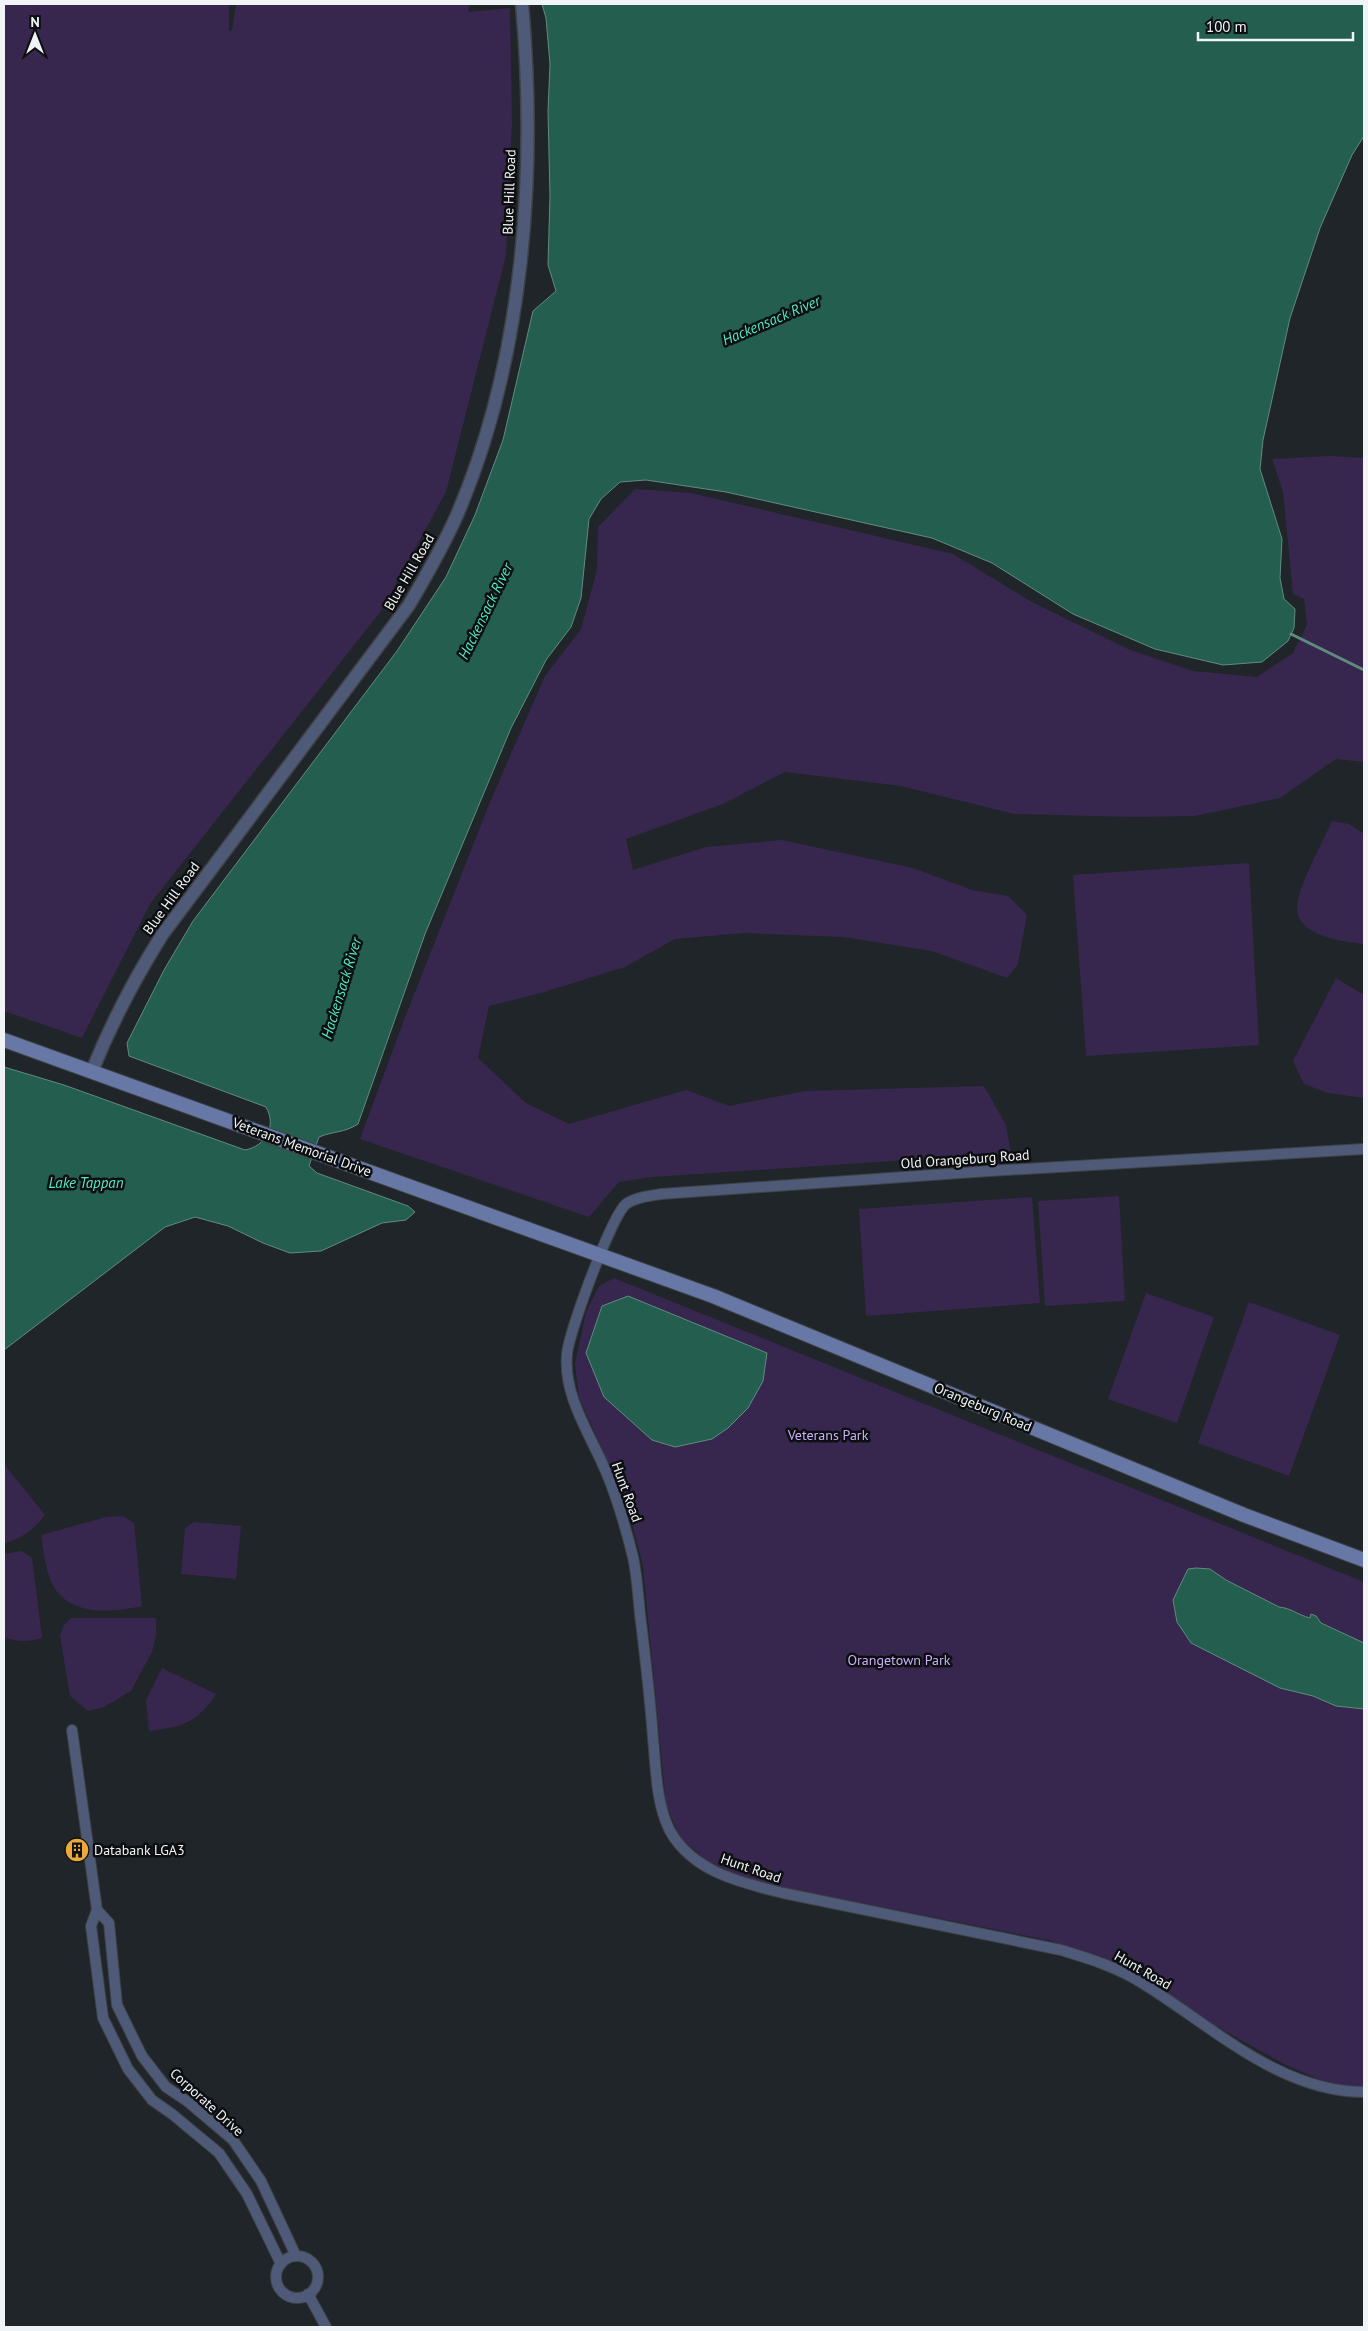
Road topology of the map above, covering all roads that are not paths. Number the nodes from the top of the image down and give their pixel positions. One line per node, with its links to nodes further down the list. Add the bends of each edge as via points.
1 (522, 4): 3 (street, Blue Hill Road, via 526,103 521,266 511,331 493,408 457,514 437,558 409,605 162,935 144,964)
2 (4, 1040): 3 (main road, Veterans Memorial Drive)
3 (92, 1071): 5 (main road, Veterans Memorial Drive)
4 (1364, 1149): 5 (street, Old Orangeburg Road, via 661,1194 632,1200 625,1205 611,1227)
5 (601, 1254): 6 (main road, Orangeburg Road, via 713,1296 1244,1516); 9 (street, Hunt Road, via 571,1334 567,1373 575,1406 617,1500 634,1559 657,1781 670,1831 687,1852 712,1870 741,1882 1061,1950 1106,1963 1285,2074 1341,2092)
6 (1364, 1560)
7 (72, 1730): 8 (street, Corporate Drive)
8 (97, 1910): 10 (street, Corporate Drive, via 109,1922 117,2005 142,2056 166,2087); 11 (street, Corporate Drive, via 91,1926 103,2018 124,2061 152,2100)
9 (1364, 2092)
10 (230, 2138): 11 (street); 12 (street, Corporate Drive, via 262,2181)
11 (216, 2151): 13 (street, Corporate Drive)
12 (271, 2202): 13 (street); 14 (street, Corporate Drive)
13 (254, 2209): 15 (street, Corporate Drive)
14 (296, 2256): 15 (street); 16 (street, via 310,2261 318,2272 316,2286)
15 (281, 2264): 16 (street, Corporate Drive, via 276,2276 280,2289 292,2296)
16 (308, 2294): 17 (street)
17 (326, 2327)

